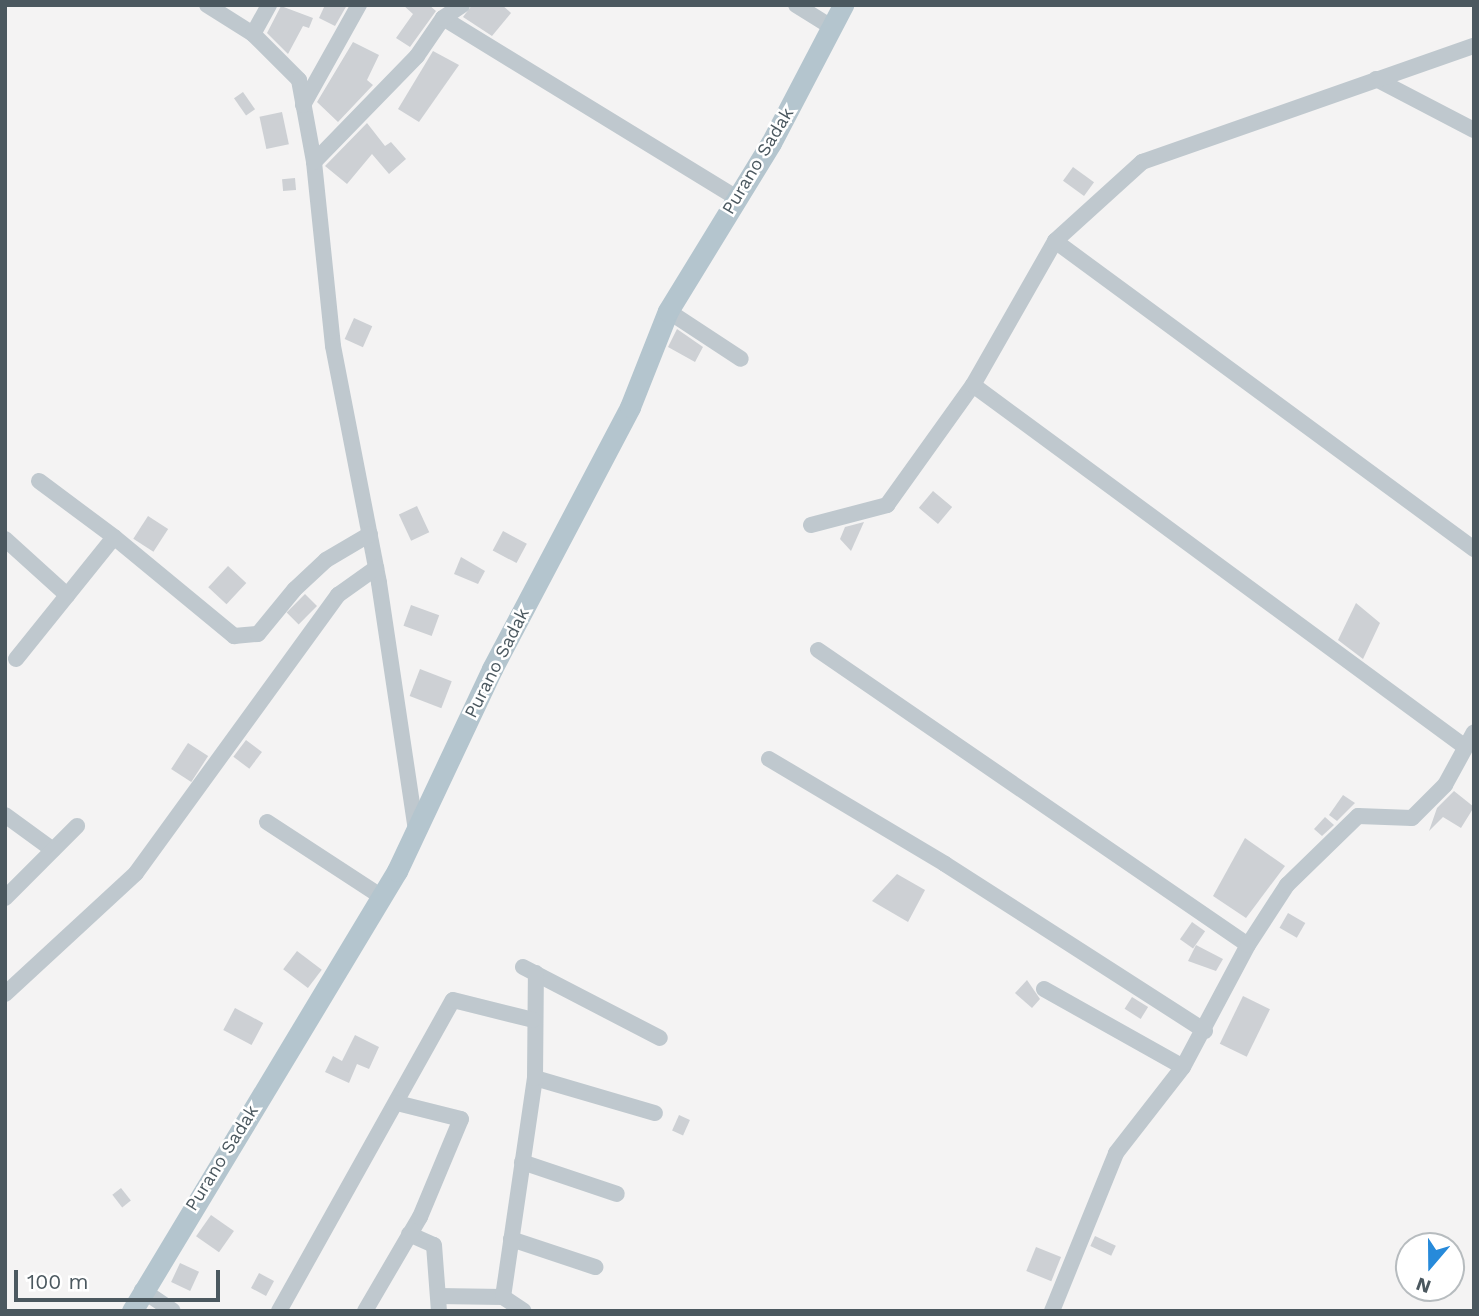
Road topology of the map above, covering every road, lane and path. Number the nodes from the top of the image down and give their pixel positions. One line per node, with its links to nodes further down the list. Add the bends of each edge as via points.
1 (207, 5): 9 (street)
2 (269, 5): 9 (street)
3 (359, 5): 12 (street)
4 (462, 5): 7 (street)
5 (796, 5): 8 (street)
6 (843, 5): 8 (main road, Purano Sadak)
7 (443, 18): 14 (street, via 417,56); 15 (street)
8 (833, 28): 15 (main road, Purano Sadak, via 772,144)
9 (253, 34): 12 (street, via 295,71)
10 (1474, 46): 11 (street)
11 (1376, 79): 13 (street); 16 (street, via 1142,162)
12 (303, 105): 14 (street)
13 (1474, 130)
14 (314, 162): 22 (street, via 333,346)
15 (735, 197): 17 (main road, Purano Sadak)
16 (1055, 241): 19 (street); 25 (street)
17 (668, 310): 18 (street); 36 (main road, Purano Sadak, via 630,407 492,669)
18 (741, 359)
19 (973, 386): 21 (street, via 887,505); 31 (street)
20 (39, 481): 23 (street)
21 (811, 525)
22 (370, 534): 23 (street, via 326,560 258,634 234,636); 26 (street)
23 (114, 537): 27 (street)
24 (5, 539): 27 (street)
25 (1474, 549)
26 (376, 568): 36 (street); 42 (street, via 338,595 136,873)
27 (67, 595): 29 (street)
28 (818, 650): 40 (street)
29 (16, 659)
30 (1474, 732): 31 (street)
31 (1465, 747): 40 (street, via 1445,785 1412,818 1358,816 1287,885)
32 (769, 760): 44 (street, via 945,864)
33 (5, 815): 37 (street)
34 (267, 822): 38 (street)
35 (76, 826): 37 (street)
36 (416, 830): 38 (main road, Purano Sadak)
37 (53, 850): 39 (street)
38 (379, 895): 55 (main road, Purano Sadak)
39 (5, 898)
40 (1248, 945): 44 (street)
41 (1044, 989): 46 (street)
42 (5, 994)
43 (533, 1020): 45 (street, via 530,970); 47 (street); 48 (street, via 453,1000)
44 (1205, 1031): 46 (street)
45 (660, 1038)
46 (1183, 1067): 63 (street, via 1116,1153)
47 (535, 1078): 49 (street); 50 (street)
48 (397, 1103): 52 (street, via 461,1119); 60 (street)
49 (655, 1113)
50 (522, 1162): 51 (street); 53 (street)
51 (617, 1194)
52 (410, 1234): 57 (street, via 434,1245); 61 (street)
53 (511, 1239): 54 (street); 56 (street)
54 (595, 1267)
55 (142, 1290): 58 (main road, Purano Sadak); 59 (street)
56 (503, 1297): 57 (street); 62 (street)
57 (438, 1303)
58 (132, 1311)
59 (173, 1311)
60 (279, 1311)
61 (365, 1311)
62 (524, 1311)
63 (1052, 1311)

